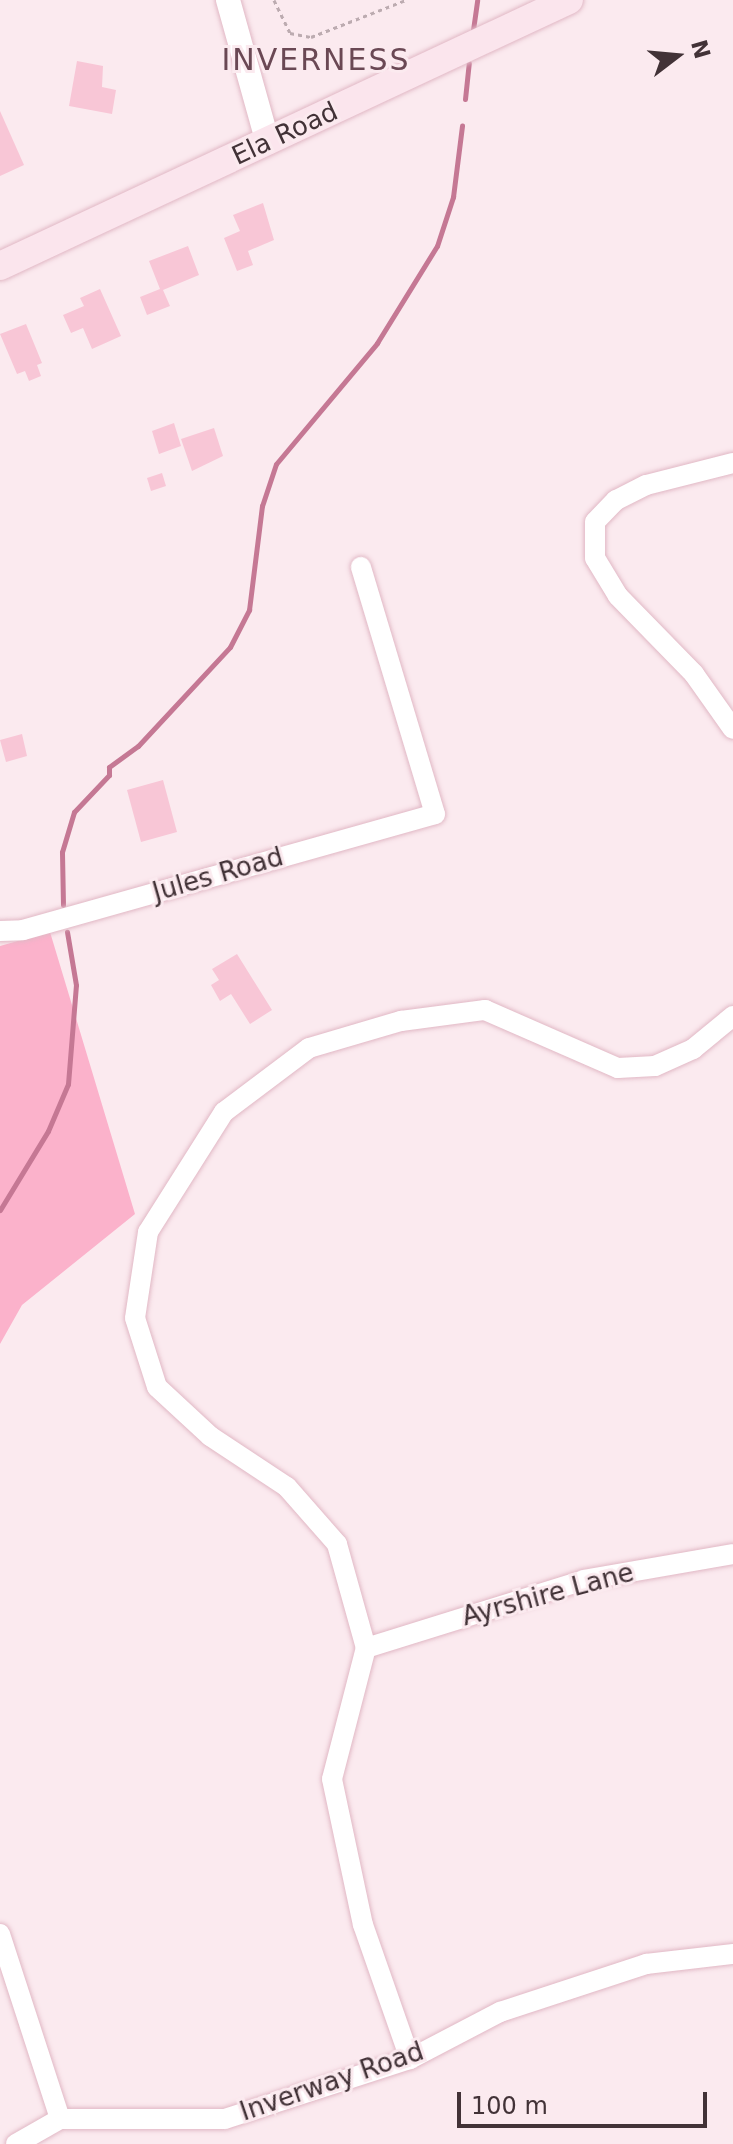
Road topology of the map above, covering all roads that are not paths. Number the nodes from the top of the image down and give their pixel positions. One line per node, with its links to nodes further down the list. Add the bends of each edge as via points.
1 (228, 0): 3 (street)
2 (569, 0): 3 (main road, Ela Road)
3 (268, 143): 4 (main road, Ela Road)
4 (0, 266)
5 (733, 463): 7 (street, via 646,485 616,500 595,522 595,558 618,596 694,674)
6 (361, 567): 8 (street, Jules Road, via 435,814 23,930)
7 (733, 729)
8 (0, 931)
9 (733, 1016): 11 (street, via 693,1049 655,1066 631,1068 618,1068 485,1010 401,1021 309,1048 224,1112 148,1232 135,1318 157,1387 210,1436 287,1487 337,1544)
10 (733, 1554): 11 (street, Ayrshire Lane, via 584,1580)
11 (366, 1648): 14 (street, via 332,1779 363,1925)
12 (0, 1934): 15 (street)
13 (733, 1954): 14 (street, Inverway Road, via 621,1972 500,2012)
14 (410, 2059): 15 (street, Inverway Road, via 225,2119)
15 (60, 2119): 16 (street, Inverway Road)
16 (16, 2144)

